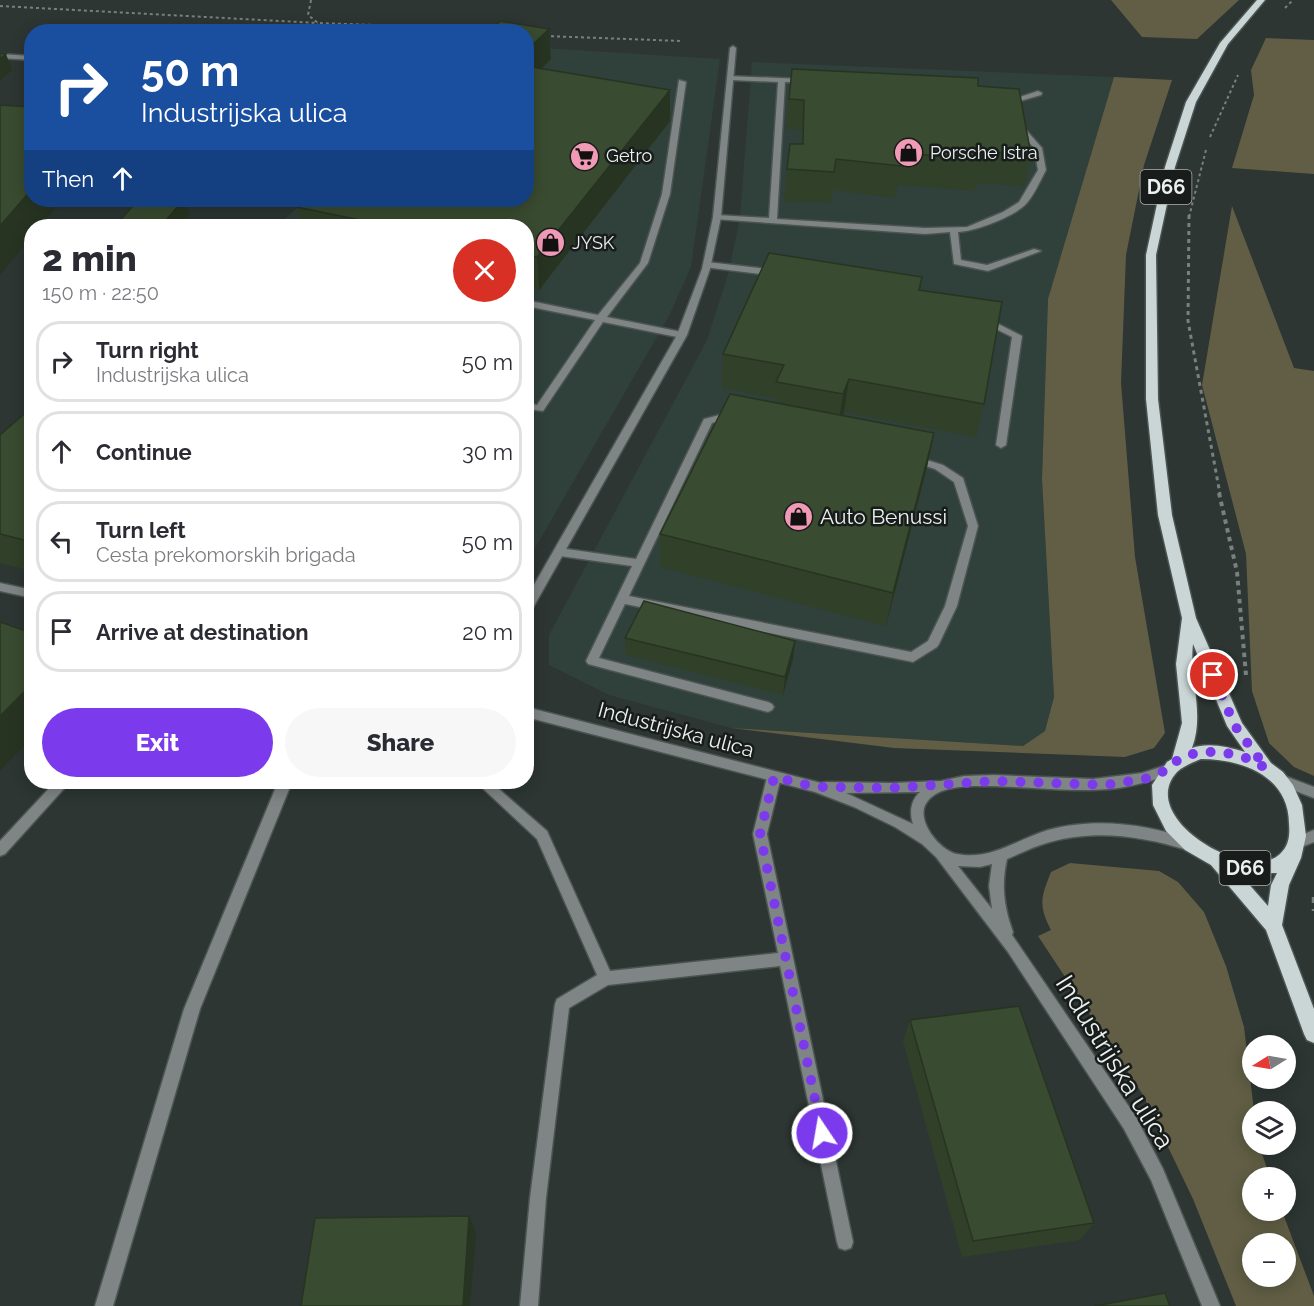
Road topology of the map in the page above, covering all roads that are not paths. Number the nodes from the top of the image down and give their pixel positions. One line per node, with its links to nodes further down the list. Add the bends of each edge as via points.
1 (1262, 0): 32 (main road, D66, via 1224,43 1191,102 1170,167 1151,255 1152,399 1158,463 1165,514)
2 (734, 48): 5 (street)
3 (0, 56): 4 (street)
4 (24, 58)
5 (731, 78): 6 (street); 12 (street)
6 (782, 81): 8 (street); 13 (street)
7 (682, 82): 20 (street, via 666,194 644,263)
8 (814, 82)
9 (1038, 93): 10 (street)
10 (1000, 105)
11 (1008, 115): 14 (street, via 1038,148 1042,170 1022,204 968,229)
12 (717, 217): 13 (street); 16 (street)
13 (773, 220): 14 (street)
14 (954, 230): 15 (street, via 957,262 988,268)
15 (1037, 251)
16 (707, 265): 17 (street); 21 (street)
17 (786, 274)
18 (534, 305): 20 (street)
19 (978, 317): 24 (street, via 1017,336)
20 (601, 318): 21 (street); 22 (street, via 539,409)
21 (682, 335): 26 (street)
22 (534, 408)
23 (742, 417): 27 (street, via 730,415 708,421)
24 (1001, 445)
25 (900, 455): 31 (street, via 939,467 959,480 973,526 951,606 933,644 914,657)
26 (560, 552): 27 (street); 30 (street)
27 (639, 563): 31 (street)
28 (0, 587): 29 (street)
29 (24, 592)
30 (534, 596)
31 (621, 599): 33 (street, via 592,661)
32 (1189, 618): 35 (main road, D66, via 1184,672 1191,706 1190,735); 36 (main road, D66, via 1226,706 1248,746)
33 (768, 707)
34 (534, 714): 38 (street, Industrijska ulica)
35 (1180, 758): 36 (main road, D66, via 1199,752 1221,752); 37 (main road, D66)
36 (1266, 768): 39 (main road, D66)
37 (1167, 770): 40 (street, Industrijska ulica, via 1145,779 1106,785 995,781); 48 (main road, D66, via 1160,786 1162,806)
38 (774, 777): 41 (street, Industrijska ulica); 56 (street, via 760,834)
39 (1282, 780): 45 (street); 46 (main road, D66, via 1303,810)
40 (945, 784): 41 (street, Industrijska ulica); 47 (street, via 928,791 919,803 918,820)
41 (816, 787): 47 (street, Industrijska ulica, via 899,821)
42 (57, 789): 49 (street)
43 (282, 789): 60 (street, via 192,1009)
44 (491, 789): 57 (street, via 542,835)
45 (1314, 793)
46 (1309, 838): 52 (main road, D66)
47 (926, 839): 50 (street, Industrijska ulica)
48 (1187, 844): 51 (street, via 1162,835 1076,830 1048,836); 53 (main road, D66)
49 (0, 850)
50 (938, 853): 51 (street, via 952,860 974,862); 55 (street, Industrijska ulica)
51 (1000, 858): 55 (street, Industrijska ulica, via 994,881 998,911)
52 (1292, 858): 53 (main road, D66, via 1259,869); 54 (main road, D66, via 1280,885)
53 (1218, 862): 54 (main road, D66)
54 (1273, 925): 58 (main road, D66)
55 (1013, 947): 62 (street, Industrijska ulica, via 1130,1123 1157,1175)
56 (786, 959): 57 (street); 59 (street)
57 (606, 978): 61 (street, via 562,1004)
58 (1314, 1034)
59 (845, 1242)
60 (104, 1306)
61 (529, 1306)
62 (1211, 1306)

